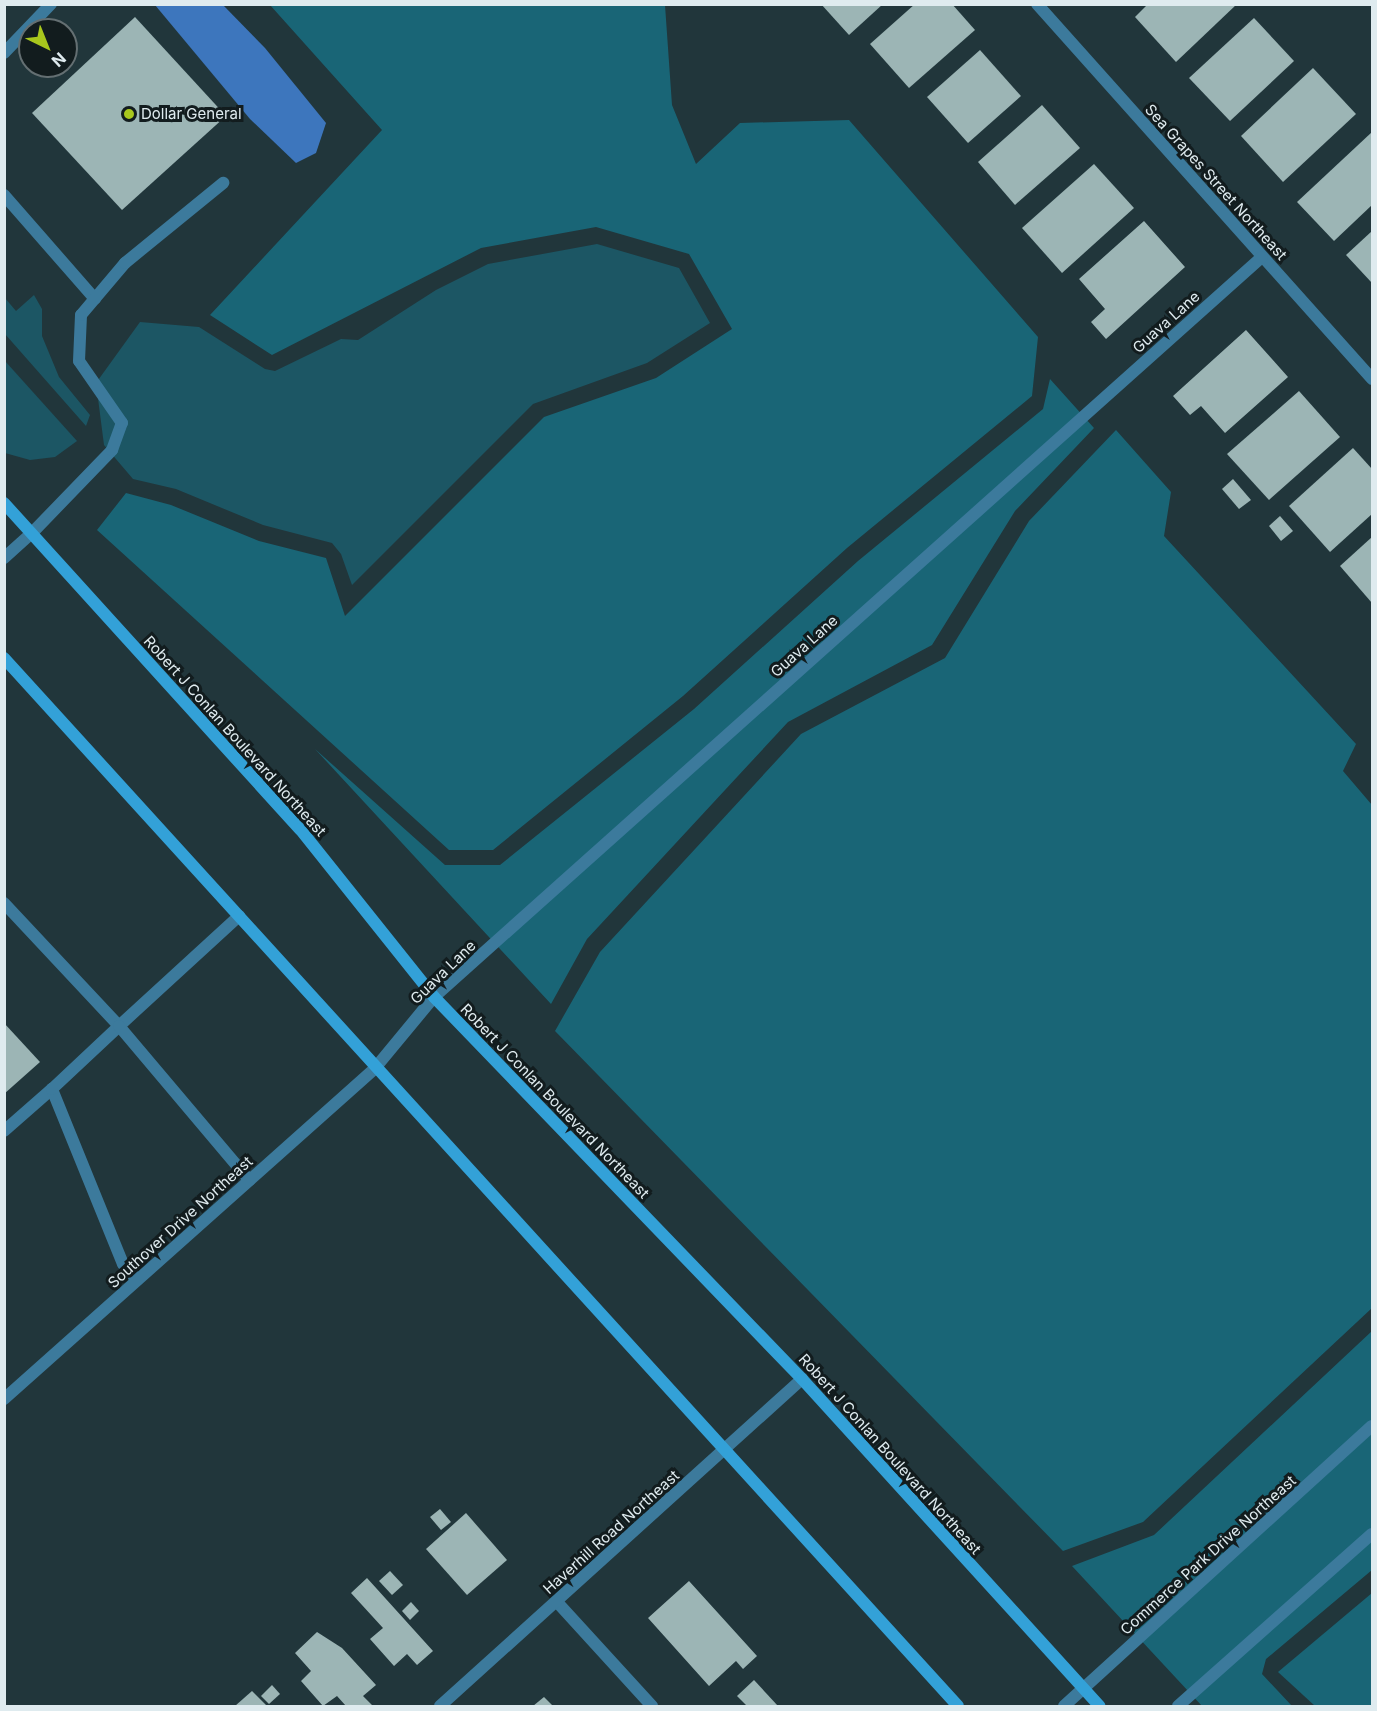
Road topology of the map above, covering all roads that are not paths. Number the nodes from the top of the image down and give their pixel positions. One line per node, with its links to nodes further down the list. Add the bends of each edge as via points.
1 (51, 4): 3 (street)
2 (1037, 4): 6 (street, Sea Grapes Street Northeast)
3 (4, 53)
4 (223, 183): 7 (street, via 125,263)
5 (4, 195): 7 (street)
6 (1262, 257): 8 (street, Sea Grapes Street Northeast); 15 (street, Guava Lane)
7 (95, 299): 10 (street, via 81,315 79,361 122,423 112,450)
8 (1372, 379)
9 (4, 503): 10 (main road, Robert J Conlan Boulevard Northeast)
10 (32, 534): 11 (street); 15 (main road, Robert J Conlan Boulevard Northeast, via 300,829)
11 (4, 558)
12 (4, 658): 14 (main road)
13 (4, 903): 16 (street)
14 (239, 916): 16 (street); 17 (main road)
15 (434, 997): 17 (street, Guava Lane); 22 (main road, Robert J Conlan Boulevard Northeast)
16 (119, 1026): 18 (street); 20 (street)
17 (376, 1067): 20 (street, Southover Drive Northeast); 25 (main road)
18 (52, 1089): 19 (street); 21 (street, via 123,1264)
19 (4, 1131)
20 (249, 1180): 21 (street, Southover Drive Northeast)
21 (138, 1280): 23 (street, Southover Drive Northeast)
22 (802, 1379): 25 (street, Haverhill Road Northeast); 28 (main road, Robert J Conlan Boulevard Northeast)
23 (4, 1399)
24 (1371, 1430): 28 (street, Commerce Park Drive Northeast)
25 (725, 1448): 27 (street, Haverhill Road Northeast); 31 (main road)
26 (1372, 1534): 34 (street)
27 (557, 1602): 29 (street, Haverhill Road Northeast); 30 (street)
28 (1084, 1689): 32 (street, Commerce Park Drive Northeast); 33 (main road, Robert J Conlan Boulevard Northeast)
29 (441, 1707)
30 (652, 1707)
31 (958, 1707)
32 (1064, 1707)
33 (1100, 1707)
34 (1178, 1707)

